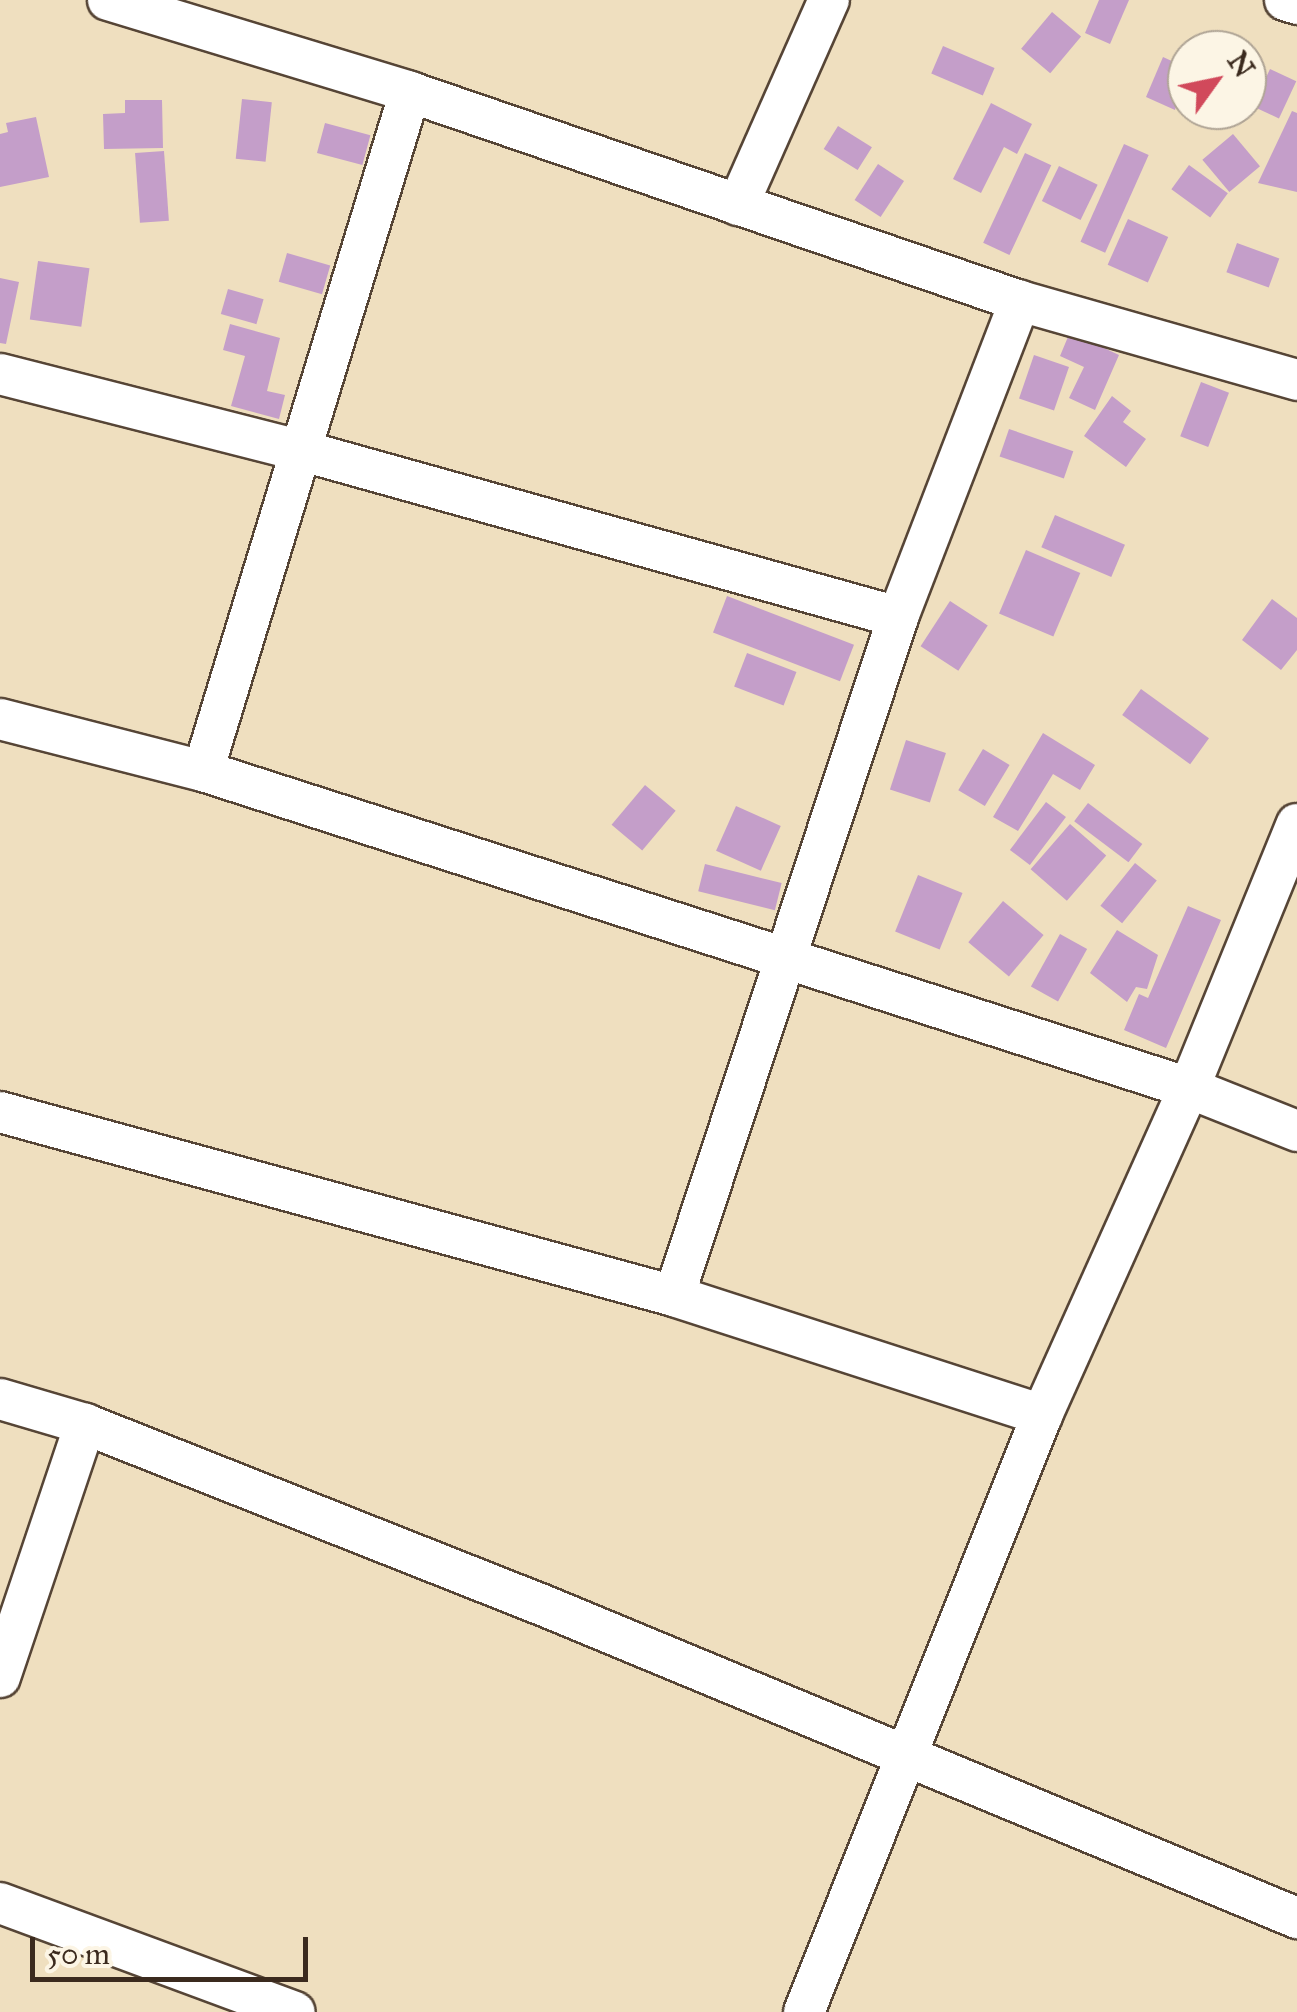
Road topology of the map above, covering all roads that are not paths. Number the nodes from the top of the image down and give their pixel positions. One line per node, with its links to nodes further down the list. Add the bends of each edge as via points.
1 (108, 0): 5 (street)
2 (829, 0): 7 (street)
3 (1285, 0): 4 (street)
4 (1297, 4)
5 (183, 11): 6 (street)
6 (410, 92): 7 (street); 11 (street)
7 (738, 205): 8 (street)
8 (1020, 301): 10 (street); 12 (street)
9 (0, 374): 11 (street)
10 (1297, 380)
11 (303, 451): 12 (street); 14 (street)
12 (898, 618): 16 (street)
13 (0, 719): 14 (street)
14 (203, 772): 16 (street)
15 (1297, 824): 17 (street)
16 (786, 957): 17 (street); 20 (street)
17 (1190, 1088): 19 (street); 22 (street)
18 (0, 1112): 20 (street)
19 (1297, 1130)
20 (674, 1296): 22 (street)
21 (0, 1398): 23 (street)
22 (1042, 1414): 25 (street)
23 (85, 1424): 24 (street); 25 (street)
24 (0, 1678)
25 (908, 1759): 27 (street); 29 (street)
26 (0, 1904): 28 (street)
27 (1295, 1910)
28 (294, 2012)
29 (804, 2012)

